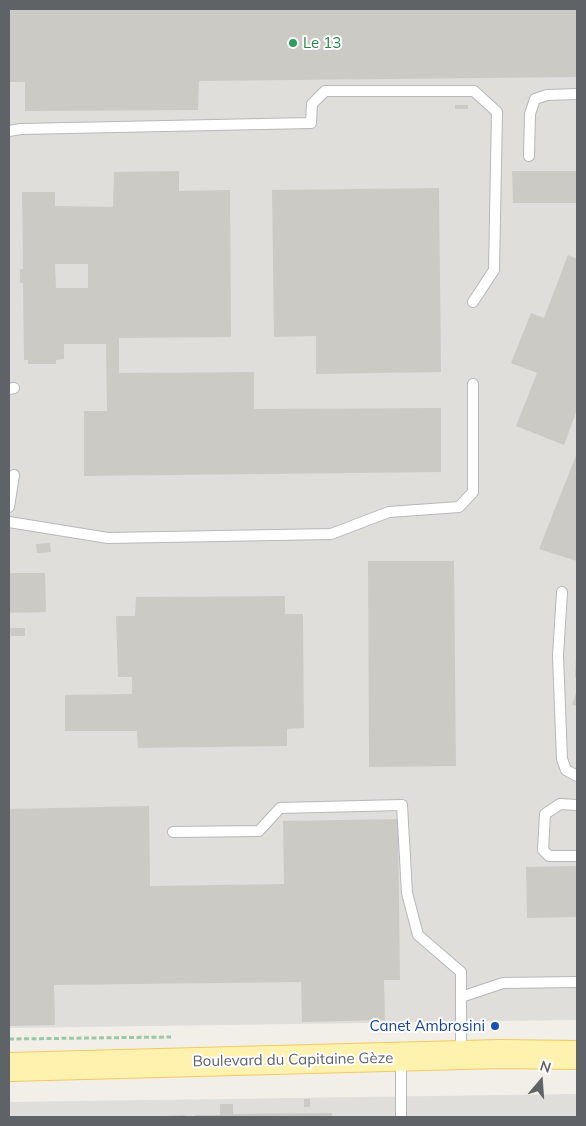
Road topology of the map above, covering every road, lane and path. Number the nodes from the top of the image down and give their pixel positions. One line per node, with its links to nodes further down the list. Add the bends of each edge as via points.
1 (577, 94): 3 (lane, via 547,94 535,99 530,114)
2 (9, 131): 4 (lane, via 311,123 312,104 325,91 474,90 497,112 494,270)
3 (529, 156)
4 (473, 302)
5 (473, 384): 8 (lane, via 473,492 459,507 389,512 331,534 108,538)
6 (14, 475): 7 (lane)
7 (9, 507)
8 (9, 522)
9 (562, 592): 10 (lane, via 558,656 562,759 566,770)
10 (577, 776)
11 (577, 804): 13 (lane, via 560,804 545,814 543,850 549,856)
12 (173, 832): 15 (lane, via 259,831 280,808 402,805 407,893 418,935 462,972)
13 (577, 856)
14 (577, 982): 15 (lane, via 504,983)
15 (461, 996): 17 (lane)
16 (577, 1055): 17 (main road, Boulevard du Capitaine Gèze)
17 (461, 1056): 18 (main road, Boulevard du Capitaine Gèze)
18 (401, 1057): 19 (main road, Boulevard du Capitaine Gèze); 20 (lane)
19 (9, 1067)
20 (401, 1117)

